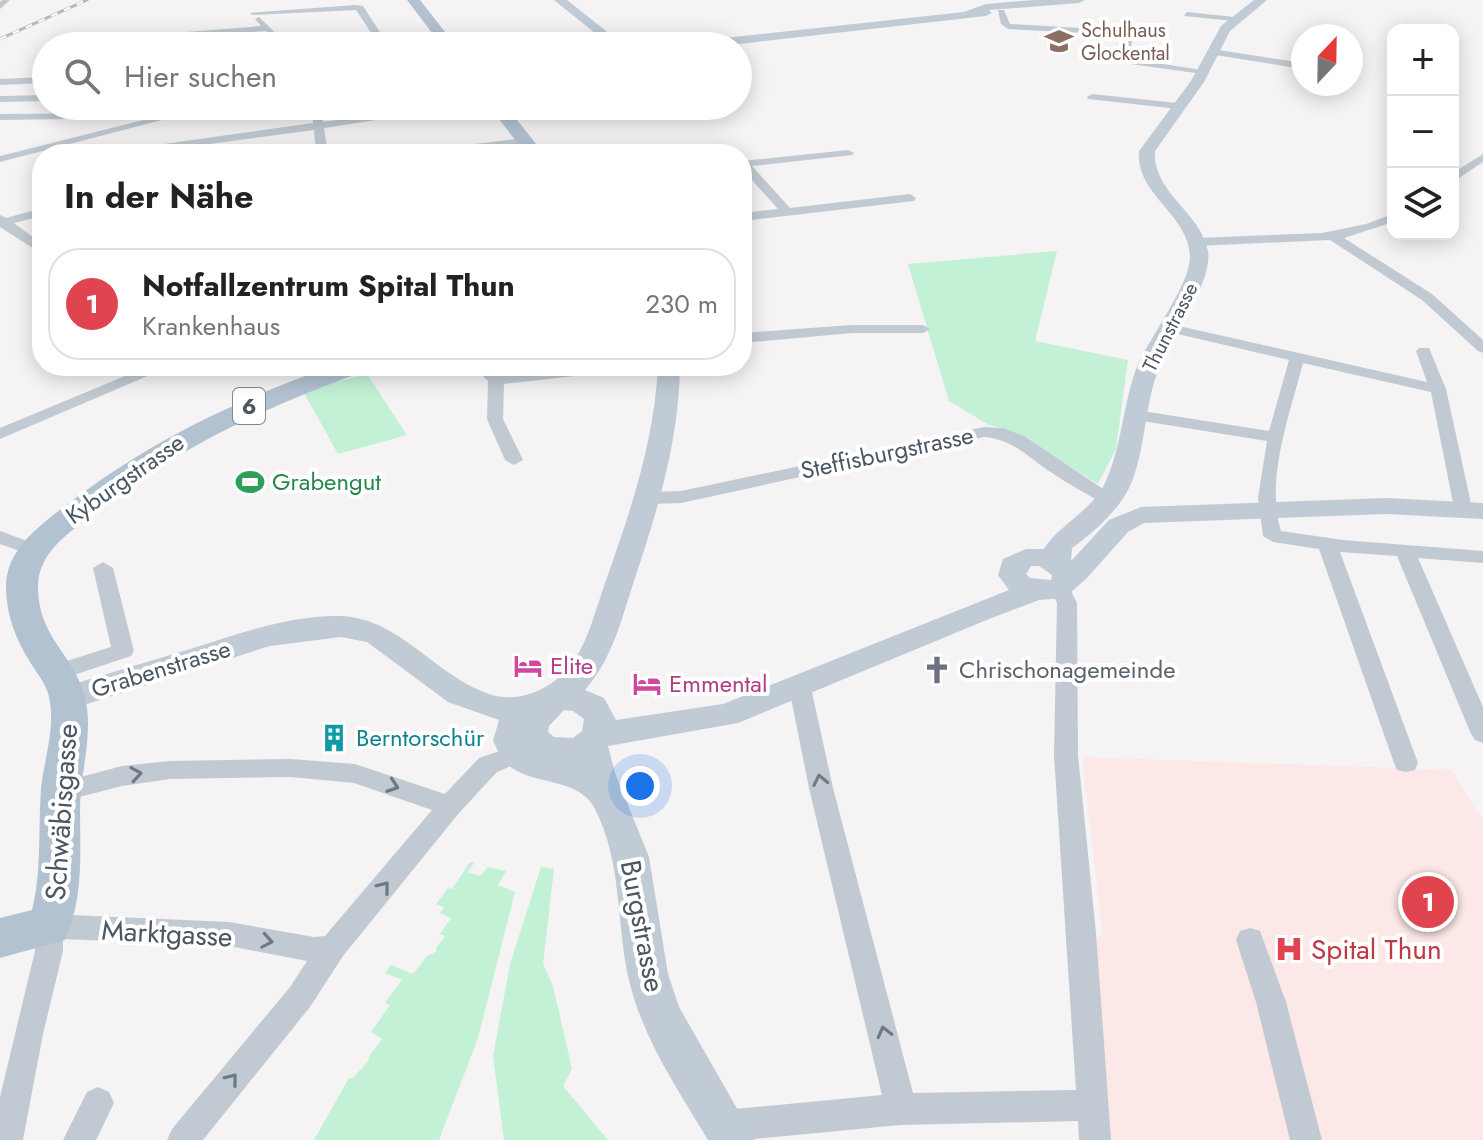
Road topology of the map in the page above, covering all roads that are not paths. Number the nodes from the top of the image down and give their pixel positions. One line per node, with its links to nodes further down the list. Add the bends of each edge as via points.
1 (6, 0): 6 (street)
2 (413, 0): 14 (main road)
3 (560, 0): 15 (main road)
4 (1079, 0): 7 (main road)
5 (1261, 0): 9 (main road)
6 (0, 7)
7 (995, 12): 16 (main road); 19 (street, via 1005,25 1129,33 1126,61)
8 (1187, 14): 9 (street)
9 (1234, 19): 17 (main road)
10 (268, 28): 11 (street); 12 (street); 13 (street, via 250,11 355,7)
11 (204, 32)
12 (272, 32)
13 (374, 32)
14 (438, 32)
15 (598, 32)
16 (752, 38)
17 (1212, 52): 18 (street); 19 (main road)
18 (1291, 64)
19 (1203, 71): 25 (main road)
20 (32, 81): 21 (street)
21 (0, 82)
22 (1092, 97): 25 (street)
23 (32, 98): 24 (street)
24 (0, 99)
25 (1178, 106): 53 (main road, via 1149,147 1146,162 1154,182)
26 (0, 117): 27 (street)
27 (32, 117)
28 (151, 120): 32 (street)
29 (319, 120): 33 (street)
30 (352, 120): 33 (street)
31 (508, 120): 38 (main road)
32 (139, 123): 34 (street); 35 (street)
33 (320, 124): 36 (street); 37 (street)
34 (57, 144)
35 (143, 144)
36 (193, 144)
37 (321, 144)
38 (527, 144)
39 (32, 150): 41 (street)
40 (848, 153): 43 (street)
41 (2, 158)
42 (1481, 160): 45 (street)
43 (752, 163)
44 (752, 174): 47 (street)
45 (1459, 174)
46 (910, 198): 47 (street)
47 (787, 212): 49 (street)
48 (32, 214): 51 (street)
49 (752, 216)
50 (1387, 220): 52 (street)
51 (1, 221): 54 (street)
52 (1333, 236): 53 (street); 58 (street, via 1427,297)
53 (1197, 242): 55 (main road, Thunstrasse, via 1198,272)
54 (32, 243)
55 (1170, 328): 60 (street); 68 (main road, Thunstrasse, via 1147,370)
56 (923, 329): 57 (street)
57 (752, 337)
58 (1483, 348)
59 (1424, 351): 67 (street)
60 (1297, 357): 67 (street); 70 (street)
61 (139, 376): 69 (street)
62 (329, 376): 78 (main road, Kyburgstrasse / 6, via 167,445)
63 (492, 376): 66 (street)
64 (531, 376): 66 (street)
65 (668, 376): 72 (main road)
66 (496, 380): 71 (street, via 495,419)
67 (1438, 389): 75 (street)
68 (1136, 415): 70 (street); 73 (main road, Thunstrasse, via 1120,477)
69 (0, 434)
70 (1276, 437): 74 (street)
71 (514, 460)
72 (648, 498): 73 (street, Steffisburgstrasse, via 681,497 984,432 1018,440); 83 (main road)
73 (1104, 505): 82 (main road, Thunstrasse, via 1061,543)
74 (1269, 509): 75 (main road); 77 (street, via 1266,523 1273,536); 82 (main road, via 1133,517 1115,528 1087,564)
75 (1473, 510)
76 (0, 537): 78 (street)
77 (1335, 545): 79 (street); 89 (street)
78 (34, 550): 85 (main road, Grabenstrasse, via 22,587 32,635)
79 (1405, 551): 80 (street); 87 (street)
80 (1483, 557)
81 (103, 568): 85 (street, via 123,651)
82 (1045, 572): 84 (main road, via 979,612); 98 (street, via 1067,603 1066,755)
83 (597, 647): 86 (main road); 86 (main road, via 564,675)
84 (800, 688): 86 (main road, via 727,715 665,724); 99 (street, one-way to 84)
85 (64, 693): 86 (main road, Grabenstrasse, via 278,644 344,640 397,652 471,701 498,709); 90 (main road, Schwäbisgasse)
86 (572, 714): 88 (main road, via 566,752); 88 (main road, via 516,720 510,733); 91 (main road, Burgstrasse)
87 (1483, 734)
88 (532, 751): 91 (main road, via 528,763 574,774); 92 (street, via 488,765)
89 (1406, 763)
90 (60, 792): 92 (street, one-way to 92, via 157,771 242,766 355,774); 93 (main road, Schwäbisgasse, via 62,871)
91 (604, 794): 100 (main road, Burgstrasse, via 632,860 656,1001)
92 (450, 806): 96 (street, one-way to 92)
93 (49, 926): 94 (main road, Marktgasse); 96 (street, Marktgasse, one-way to 96, via 229,934 314,950); 101 (street, via 25,1078)
94 (0, 938)
95 (1250, 940): 106 (street)
96 (333, 947): 104 (street, one-way to 96, via 300,997)
97 (98, 1103): 103 (street)
98 (1093, 1105): 99 (street); 105 (street)
99 (900, 1109): 100 (street)
100 (729, 1133)
101 (8, 1140): 102 (street)
102 (15, 1140)
103 (79, 1140)
104 (183, 1140)
105 (1095, 1140)
106 (1306, 1140)

